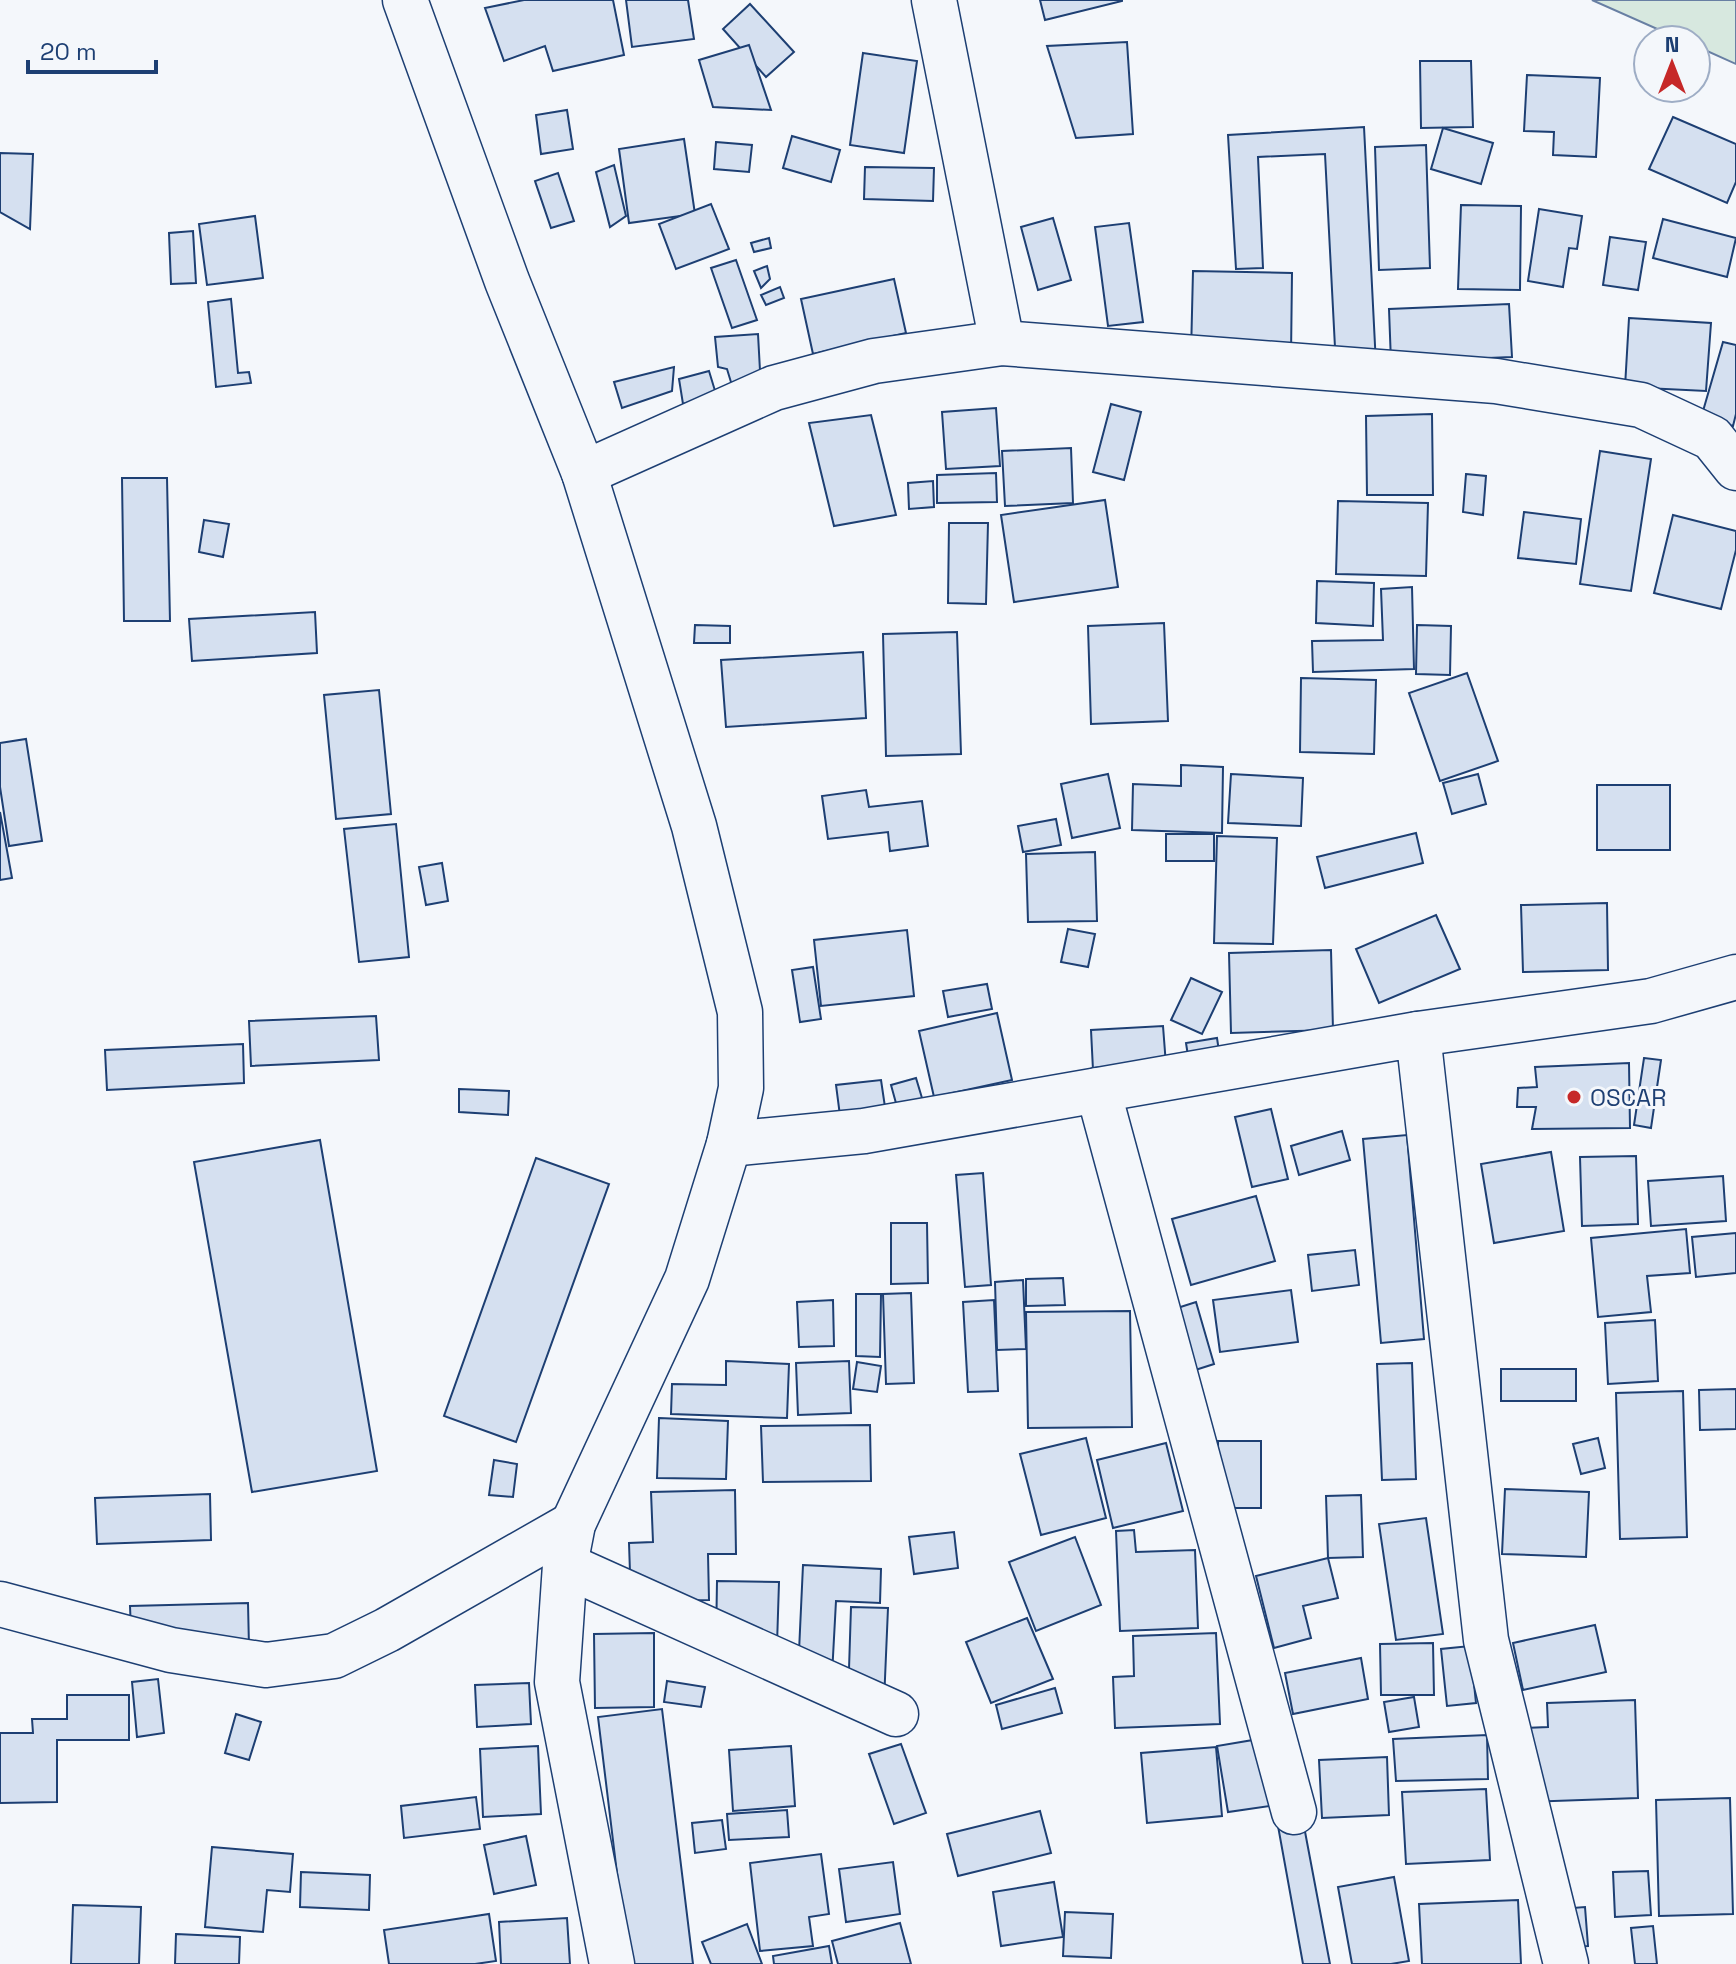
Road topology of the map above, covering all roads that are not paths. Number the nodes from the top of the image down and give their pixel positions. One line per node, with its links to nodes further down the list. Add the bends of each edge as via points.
1 (405, 0): 5 (street, via 507,281)
2 (934, 0): 3 (street)
3 (1002, 343): 4 (street, via 1496,381 1641,405 1712,438); 5 (street, via 874,361 774,388)
4 (1736, 468)
5 (584, 473): 9 (street, via 694,826 740,1012 741,1088)
6 (1735, 985): 7 (street)
7 (1418, 1034): 8 (street); 15 (street, via 1486,1640)
8 (1098, 1090): 9 (street, via 864,1131); 13 (street)
9 (729, 1144): 10 (street, via 687,1279)
10 (569, 1544): 11 (street, via 334,1656 266,1665 171,1650); 12 (street); 14 (street, via 557,1682)
11 (0, 1604)
12 (896, 1714)
13 (1294, 1812)
14 (612, 1964)
15 (1566, 1964)

